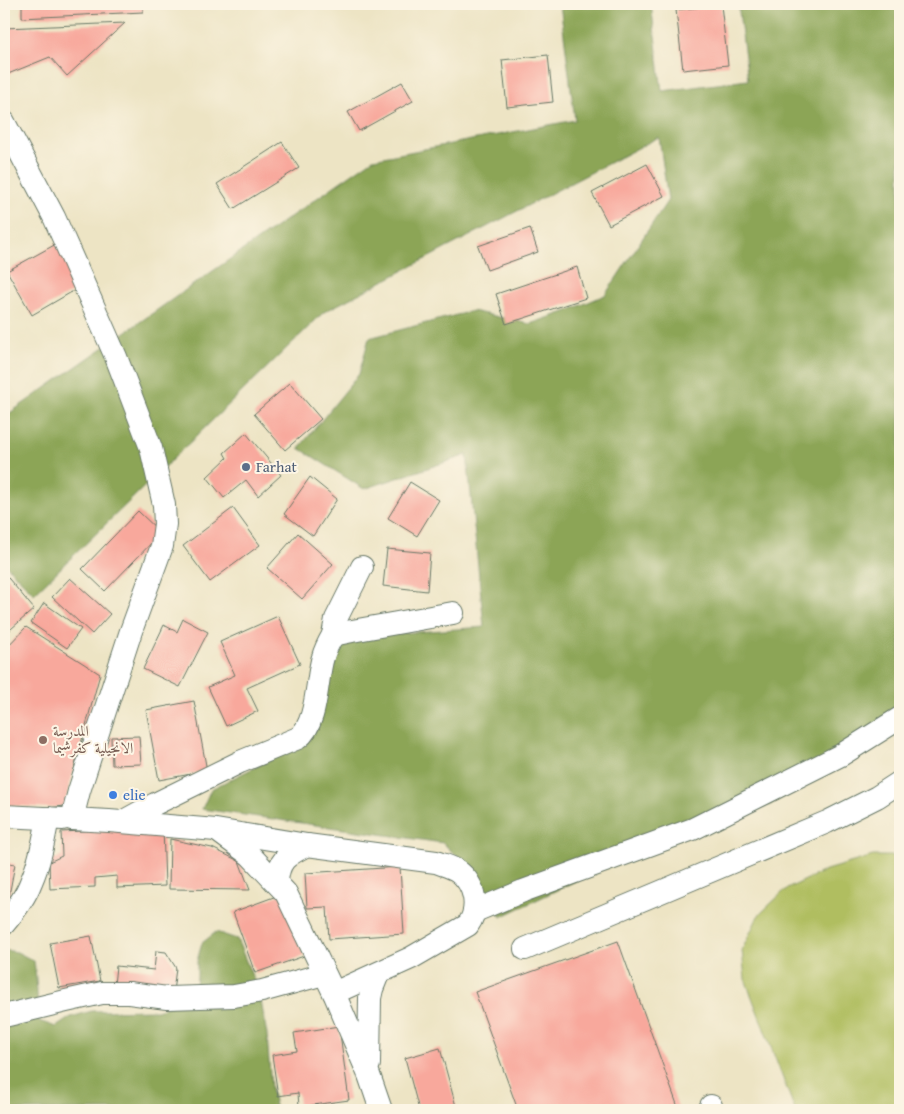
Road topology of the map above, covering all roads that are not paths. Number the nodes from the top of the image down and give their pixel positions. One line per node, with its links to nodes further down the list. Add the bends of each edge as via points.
1 (4, 122): 9 (street, via 54,218 116,357 151,448 164,505 162,546 131,631)
2 (362, 567): 4 (street)
3 (453, 613): 4 (street)
4 (332, 635): 10 (street, via 322,658 313,712 304,734 240,762)
5 (900, 718): 14 (street, via 841,755 693,829)
6 (900, 782): 16 (street, via 827,822)
7 (4, 816): 8 (street)
8 (48, 818): 9 (street); 15 (street, via 32,881)
9 (72, 819): 10 (street)
10 (122, 822): 11 (street)
11 (216, 830): 12 (street); 13 (street, via 250,855)
12 (307, 844): 13 (street, via 282,862); 14 (street, via 448,866 466,878 472,888)
13 (277, 883): 18 (street, via 286,893)
14 (475, 911): 17 (street, via 468,925)
15 (4, 924)
16 (525, 949)
17 (378, 974): 18 (street); 20 (street, via 370,998)
18 (329, 984): 19 (street, via 234,996 167,998 102,993); 20 (street)
19 (4, 1016)
20 (369, 1075): 21 (street)
21 (381, 1110)

